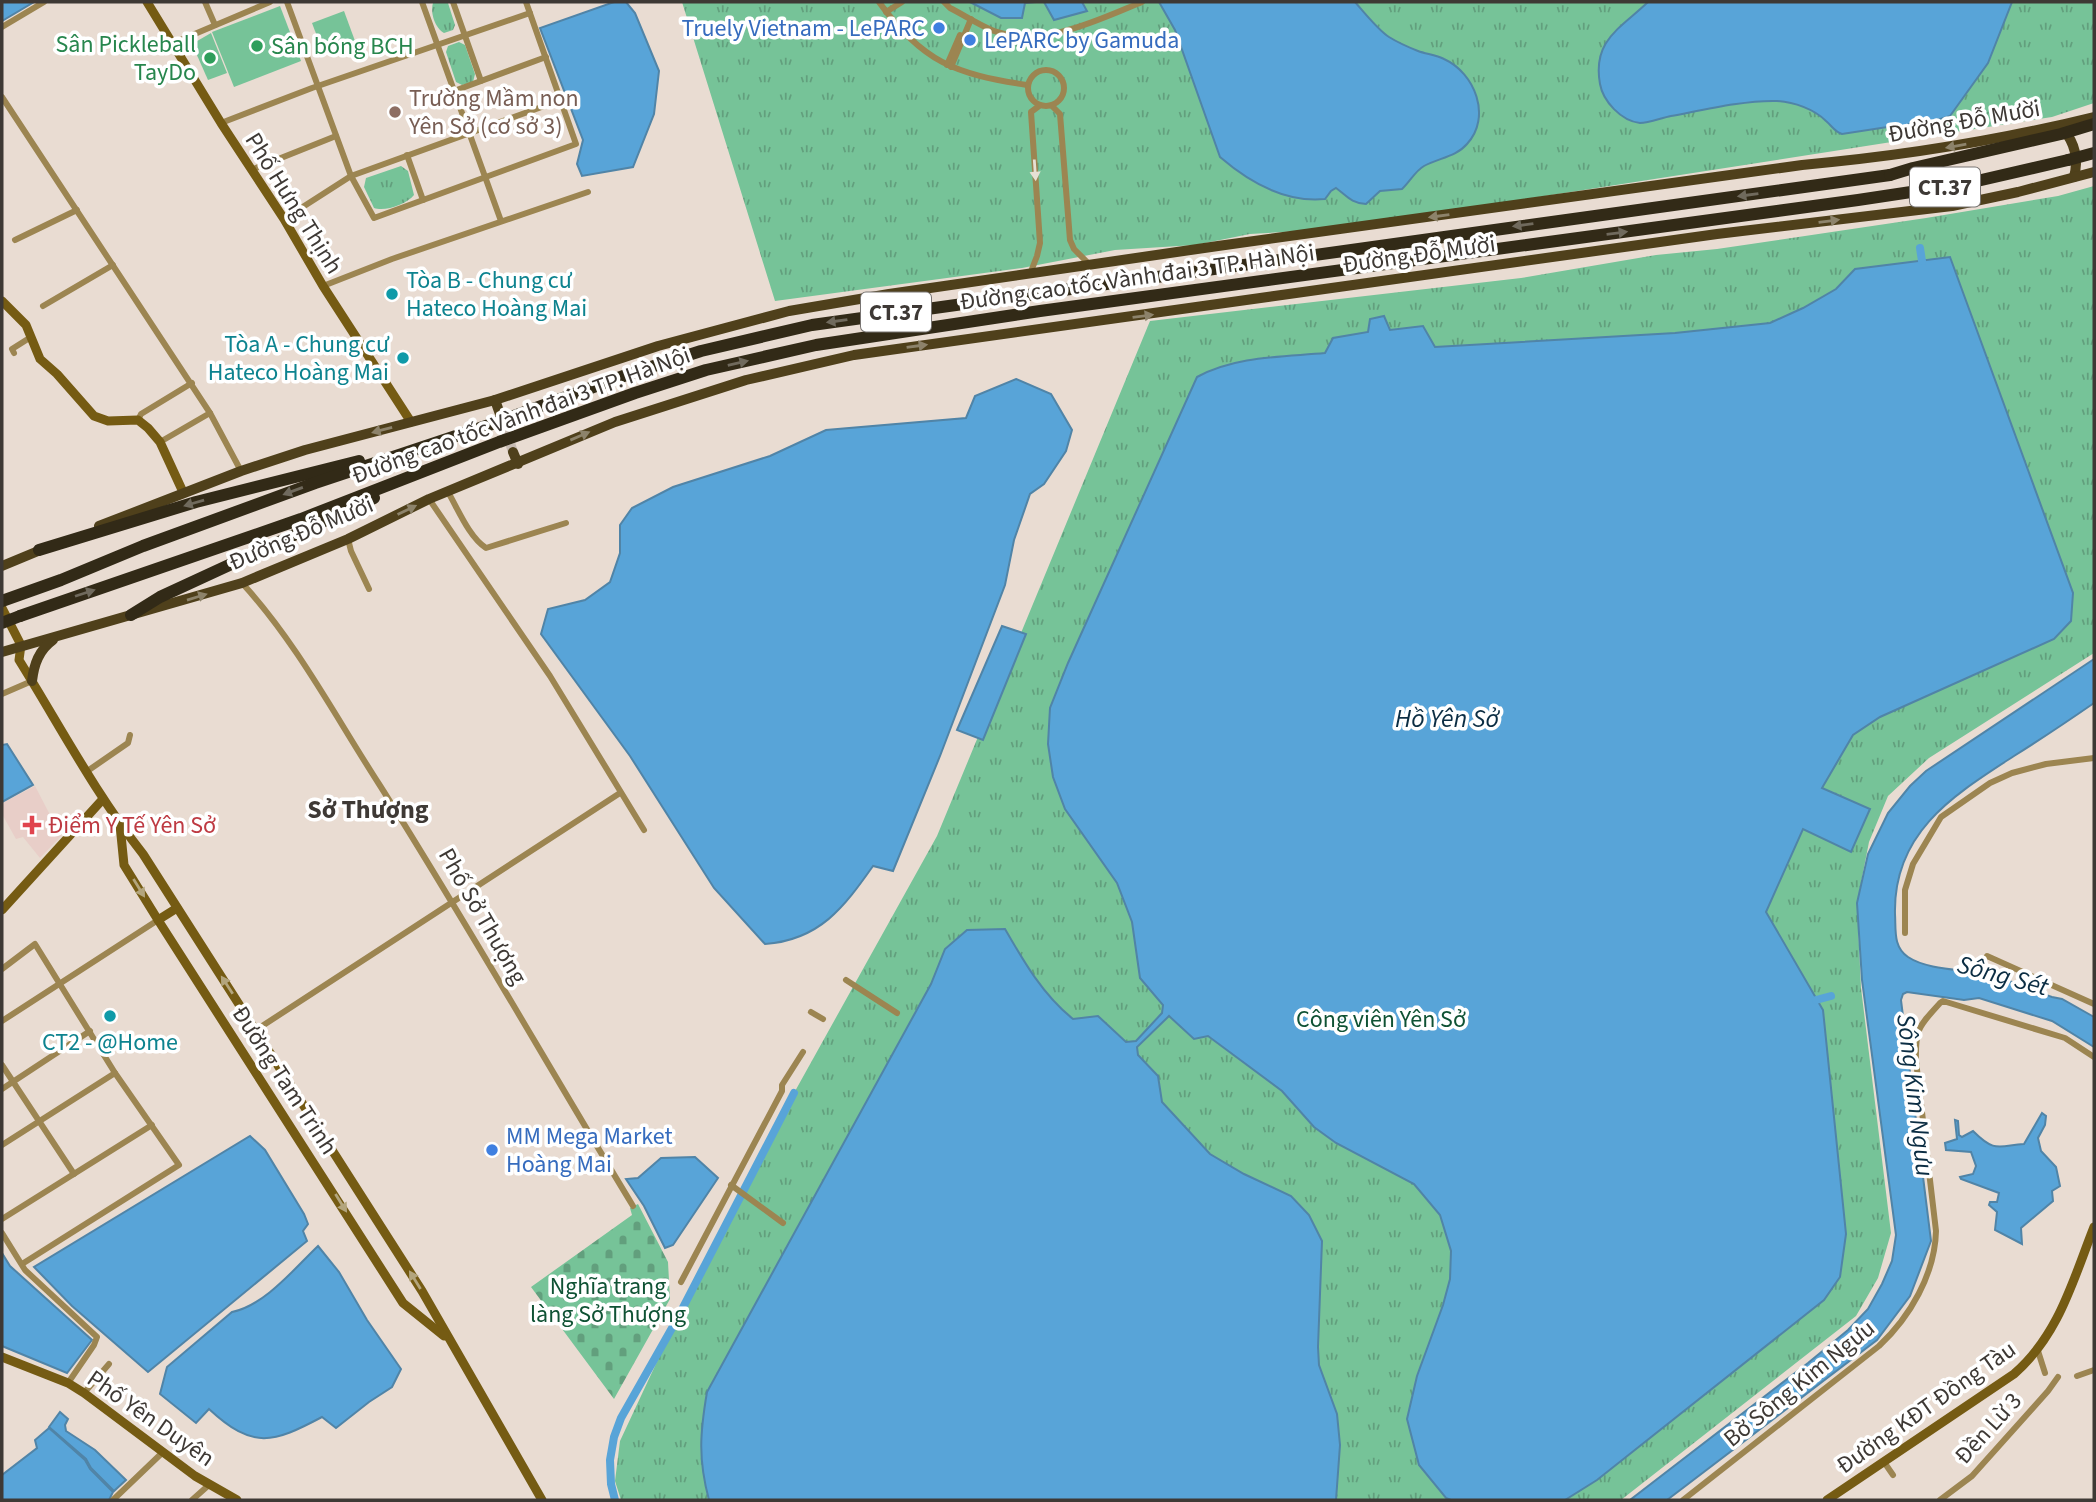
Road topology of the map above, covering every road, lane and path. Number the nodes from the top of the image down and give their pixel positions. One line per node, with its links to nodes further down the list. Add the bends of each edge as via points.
1 (44, 2): 17 (street)
2 (147, 2): 19 (main road, Phố Hưng Thịnh)
3 (205, 2): 16 (street)
4 (270, 2): 16 (street)
5 (287, 2): 25 (street)
6 (422, 2): 20 (street)
7 (453, 2): 18 (street)
8 (526, 2): 14 (street)
9 (879, 2): 13 (street)
10 (902, 2): 13 (street)
11 (944, 2): 15 (street)
12 (1142, 2): 15 (street, via 1072,28 1033,36 995,31)
13 (886, 12): 22 (street, via 928,55)
14 (530, 13): 18 (street); 21 (street)
15 (970, 18): 22 (street)
16 (215, 25): 19 (street)
17 (2, 27)
18 (465, 35): 20 (street); 23 (street)
19 (171, 44): 32 (main road, Phố Hưng Thịnh)
20 (437, 45): 25 (street); 26 (street)
21 (546, 57): 23 (street); 28 (street)
22 (949, 66): 24 (street, via 991,80)
23 (481, 81): 26 (street)
24 (1027, 85): 29 (street, via 1030,98); 30 (street, via 1045,70 1057,74 1064,85 1062,97)
25 (318, 86): 32 (street); 37 (street)
26 (454, 91): 36 (street)
27 (2, 97): 48 (street)
28 (561, 100): 36 (street); 44 (street, via 576,145)
29 (1040, 106): 30 (street); 54 (street, one-way to 54, via 1031,112 1040,243)
30 (1052, 106): 53 (street, via 1060,114 1070,240)
31 (2094, 117): 34 (main road, Đường Đỗ Mười)
32 (221, 123): 40 (main road, Phố Hưng Thịnh)
33 (2094, 124): 42 (highway, bridge)
34 (2058, 125): 45 (main road, via 2076,149); 53 (main road, Đường Đỗ Mười, one-way to 53, via 1897,156 1802,165)
35 (2094, 132): 42 (highway, CT.37, bridge, via 1960,164)
36 (469, 133): 38 (street); 44 (street)
37 (336, 136): 40 (street); 43 (street)
38 (407, 155): 43 (street); 47 (street)
39 (2094, 155): 70 (highway, Đường cao tốc Vành đai 3 TP. Hà Nội / CT.37, one-way to 39, bridge, via 706,370 816,345 1964,184)
40 (251, 170): 49 (main road, Phố Hưng Thịnh)
41 (2094, 172): 45 (main road, Đường Đỗ Mười)
42 (1890, 175): 67 (highway, Đường cao tốc Vành đai 3 TP. Hà Nội / CT.37, one-way to 67, via 812,325 689,355)
43 (351, 176): 47 (street, via 374,218); 49 (street)
44 (485, 177): 47 (street); 50 (street)
45 (2074, 177): 69 (main road, Đường Đỗ Mười, one-way to 45, via 674,402 854,355 1952,206)
46 (588, 192): 50 (street)
47 (423, 200)
48 (76, 210): 51 (street); 52 (street)
49 (285, 219): 55 (main road, Phố Hưng Thịnh)
50 (501, 221): 55 (street)
51 (15, 240)
52 (113, 265): 57 (street); 60 (street)
53 (1090, 265): 54 (main road, Đường Đỗ Mười)
54 (1030, 274): 61 (main road, Đường Đỗ Mười, via 889,294 741,323 658,345)
55 (323, 286): 65 (main road, Phố Hưng Thịnh)
56 (2, 301): 58 (main road, via 26,325)
57 (43, 306)
58 (31, 337): 59 (street, via 12,349); 64 (main road, via 40,359 94,416 108,421)
59 (14, 352)
60 (192, 383): 62 (street); 64 (street)
61 (495, 400): 63 (main road); 65 (main road, Đường Đỗ Mười)
62 (210, 413): 66 (street); 71 (street)
63 (500, 414)
64 (138, 420): 66 (main road)
65 (411, 422): 71 (main road, Đường Đỗ Mười, one-way to 71)
66 (160, 443): 72 (main road)
67 (438, 443): 77 (highway, one-way to 77, via 196,502); 81 (highway, Đường cao tốc Vành đai 3 TP. Hà Nội / CT.37, one-way to 81, via 291,492)
68 (513, 452): 69 (main road)
69 (517, 464): 73 (main road, Đường Đỗ Mười)
70 (429, 469): 83 (highway); 84 (highway, Đường cao tốc Vành đai 3 TP. Hà Nội / CT.37, one-way to 70, bridge, via 301,519)
71 (241, 471): 72 (main road, Đường Đỗ Mười)
72 (183, 492): 77 (main road, Đường Đỗ Mười)
73 (448, 492): 74 (main road, Đường Đỗ Mười); 75 (street, via 486,548)
74 (429, 499): 76 (main road, Đường Đỗ Mười, one-way to 74); 94 (street, via 550,676)
75 (566, 523)
76 (348, 539): 79 (main road, Đường Đỗ Mười); 80 (street)
77 (39, 551): 78 (main road, Đường Đỗ Mười)
78 (2, 566)
79 (242, 583): 83 (main road, Đường Đỗ Mười, one-way to 79); 98 (street, Phố Sở Thượng, via 307,671)
80 (369, 589)
81 (7, 599)
82 (2, 608): 86 (main road)
83 (131, 615): 85 (main road, Đường Đỗ Mười)
84 (2, 623)
85 (55, 638): 86 (main road, Đường Đỗ Mười); 89 (main road, via 44,647)
86 (21, 645): 87 (main road, Đường Đỗ Mười); 88 (main road)
87 (2, 653): 88 (main road)
88 (19, 660): 89 (main road, Đường Tam Trinh)
89 (32, 681): 90 (street); 93 (main road, Đường Tam Trinh)
90 (2, 694)
91 (130, 735): 93 (street, via 128,743)
92 (2094, 758): 102 (street, via 2012,773 1941,817 1909,877)
93 (86, 772): 95 (main road, Đường Tam Trinh)
94 (620, 793): 97 (street); 98 (street)
95 (103, 799): 96 (main road, Đường Tam Trinh); 100 (main road)
96 (120, 824): 99 (main road, Đường Tam Trinh); 101 (main road, Đường Tam Trinh, one-way to 101, via 124,865)
97 (644, 830)
98 (453, 902): 112 (street); 125 (street, Phố Sở Thượng)
99 (177, 908): 101 (main road); 112 (main road, Đường Tam Trinh, one-way to 99)
100 (2, 910)
101 (159, 920): 106 (street); 133 (main road, Đường Tam Trinh, one-way to 133, via 403,1303)
102 (1905, 933)
103 (1987, 956): 107 (street)
104 (2, 969): 106 (street, via 35,944)
105 (846, 981): 109 (street)
106 (60, 984): 111 (street); 113 (street)
107 (2094, 1004)
108 (811, 1012): 110 (street)
109 (897, 1013)
110 (823, 1019)
111 (2, 1021)
112 (256, 1030): 133 (main road, Đường Tam Trinh, one-way to 112, via 349,1173)
113 (90, 1031): 117 (street); 118 (street)
114 (803, 1052): 124 (street)
115 (2094, 1057): 151 (street, Bờ Sông Kim Ngưu, via 2065,1038 1943,1001 1924,1020 1915,1038 1916,1060 1936,1249 1923,1284 1906,1315 1879,1346)
116 (2, 1065): 118 (street)
117 (115, 1073): 120 (street); 121 (street)
118 (13, 1082): 119 (street); 120 (street)
119 (2, 1089)
120 (40, 1122): 122 (street); 123 (street)
121 (152, 1125): 123 (street); 131 (street, via 178,1163 176,1168)
122 (2, 1145)
123 (75, 1174): 126 (street)
124 (731, 1185): 127 (street); 132 (street)
125 (633, 1206)
126 (2, 1219)
127 (783, 1223)
128 (2094, 1227): 130 (main road, Đường KĐT Đồng Tàu)
129 (2, 1233): 131 (street)
130 (2091, 1248): 134 (main road, Đường KĐT Đồng Tàu)
131 (22, 1264): 141 (street, via 97,1337)
132 (681, 1282)
133 (448, 1340): 150 (main road, Đường Tam Trinh)
134 (2038, 1351): 138 (street); 144 (main road, Đường KĐT Đồng Tàu, via 2014,1374)
135 (2, 1357): 141 (main road, Phố Yên Duyên)
136 (109, 1364): 142 (street)
137 (2094, 1370): 139 (street)
138 (2045, 1373)
139 (2077, 1376)
140 (2058, 1377): 153 (street, Đền Lừ 3, via 1972,1476)
141 (68, 1383): 142 (main road, Phố Yên Duyên)
142 (84, 1393): 143 (main road, Phố Yên Duyên)
143 (163, 1452): 146 (main road, Phố Yên Duyên); 147 (street)
144 (1884, 1462): 145 (street); 152 (main road, Đường KĐT Đồng Tàu)
145 (1893, 1475)
146 (210, 1484): 148 (street); 149 (main road, Phố Yên Duyên)
147 (113, 1500)
148 (192, 1500)
149 (237, 1500)
150 (542, 1500)
151 (1683, 1500)
152 (1827, 1500)
153 (1940, 1500)

